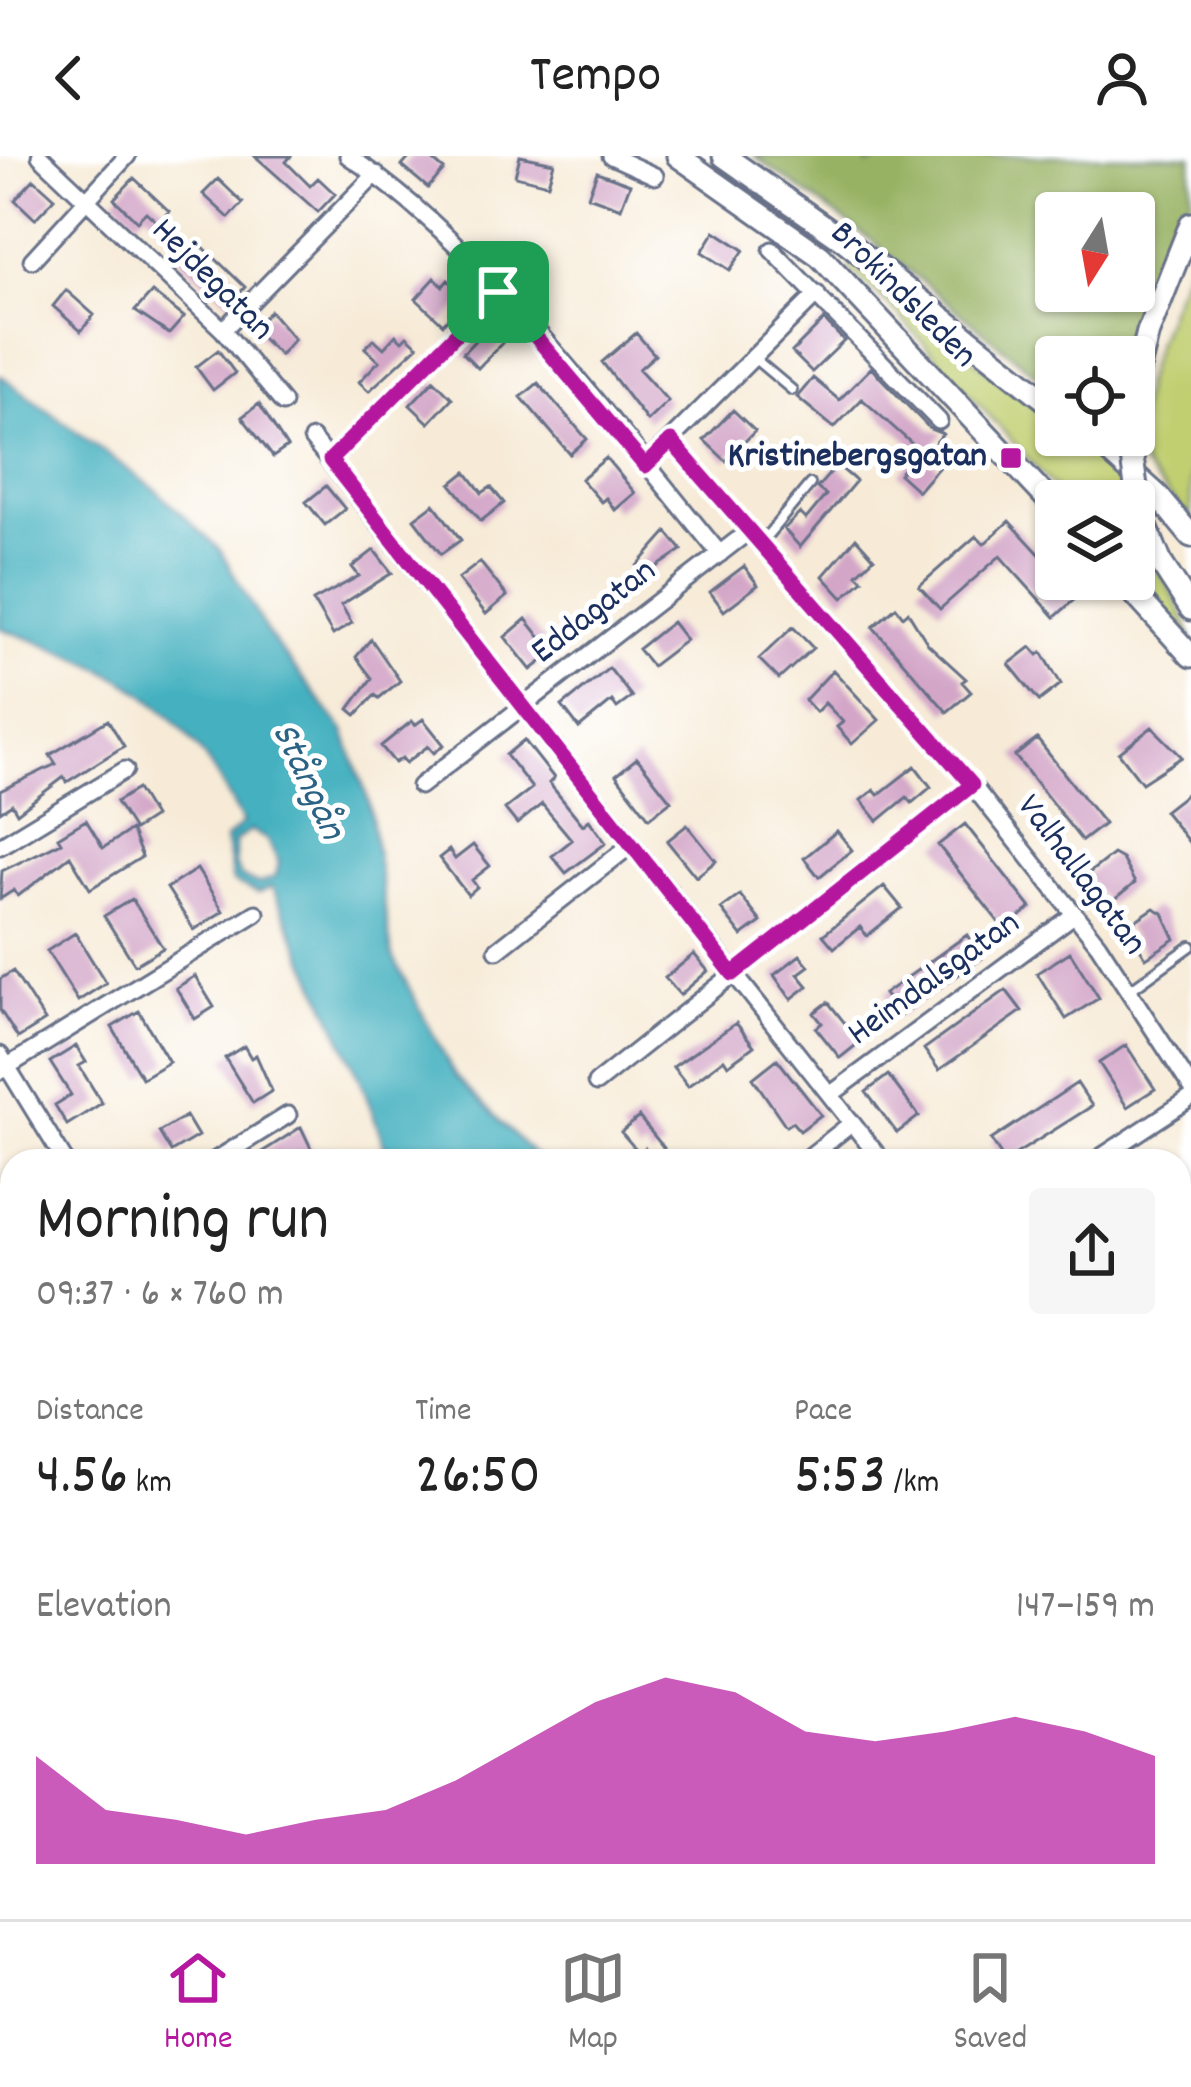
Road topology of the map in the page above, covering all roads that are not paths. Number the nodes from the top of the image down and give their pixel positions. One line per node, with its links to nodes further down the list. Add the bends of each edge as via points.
1 (40, 156): 9 (street, Hejdegatan)
2 (127, 156): 9 (street)
3 (348, 156): 7 (street)
4 (611, 156): 8 (street)
5 (678, 156): 29 (main road, Brokindsleden, via 820,256)
6 (724, 156): 19 (main road, Brokindsleden)
7 (376, 175): 13 (street); 15 (street)
8 (655, 176)
9 (87, 200): 12 (street); 15 (street, Hejdegatan)
10 (1191, 224): 16 (main road)
11 (772, 250): 14 (street)
12 (32, 260)
13 (498, 292): 26 (street); 27 (street)
14 (817, 294): 17 (street); 21 (street)
15 (223, 330): 20 (street, Hejdegatan)
16 (1147, 336)
17 (754, 358): 18 (lane); 23 (street)
18 (792, 390)
19 (1035, 392)
20 (283, 403)
21 (939, 421)
22 (311, 439): 26 (street)
23 (671, 441): 27 (street); 31 (street, Valhallagatan)
24 (1113, 456): 30 (main road)
25 (1133, 456): 34 (main road, bridge, via 1139,509)
26 (330, 460): 36 (street)
27 (645, 466): 32 (street)
28 (810, 484): 31 (lane)
29 (1035, 486)
30 (1191, 536)
31 (754, 538): 32 (street, Eddagatan); 38 (street, Valhallagatan)
32 (720, 554): 36 (street, Eddagatan)
33 (1140, 600): 35 (main road)
34 (1191, 609)
35 (1191, 656)
36 (523, 706): 39 (street, Eddagatan); 40 (street)
37 (125, 770): 41 (street)
38 (972, 785): 43 (street, Valhallagatan); 46 (street)
39 (420, 786)
40 (631, 845): 45 (street); 46 (street)
41 (0, 846)
42 (256, 914): 48 (street)
43 (1075, 914): 47 (street, Valhallagatan); 51 (street, Heimdalsgatan)
44 (1191, 946): 47 (lane)
45 (497, 950)
46 (733, 974): 49 (street); 51 (street)
47 (1129, 991): 50 (street, Valhallagatan)
48 (2, 1064): 55 (street)
49 (596, 1083)
50 (1191, 1087)
51 (830, 1095): 54 (street)
52 (1191, 1098): 59 (street)
53 (288, 1115): 56 (street)
54 (852, 1123): 57 (street); 58 (street)
55 (57, 1149)
56 (233, 1149)
57 (819, 1149)
58 (873, 1149)
59 (1113, 1149)

